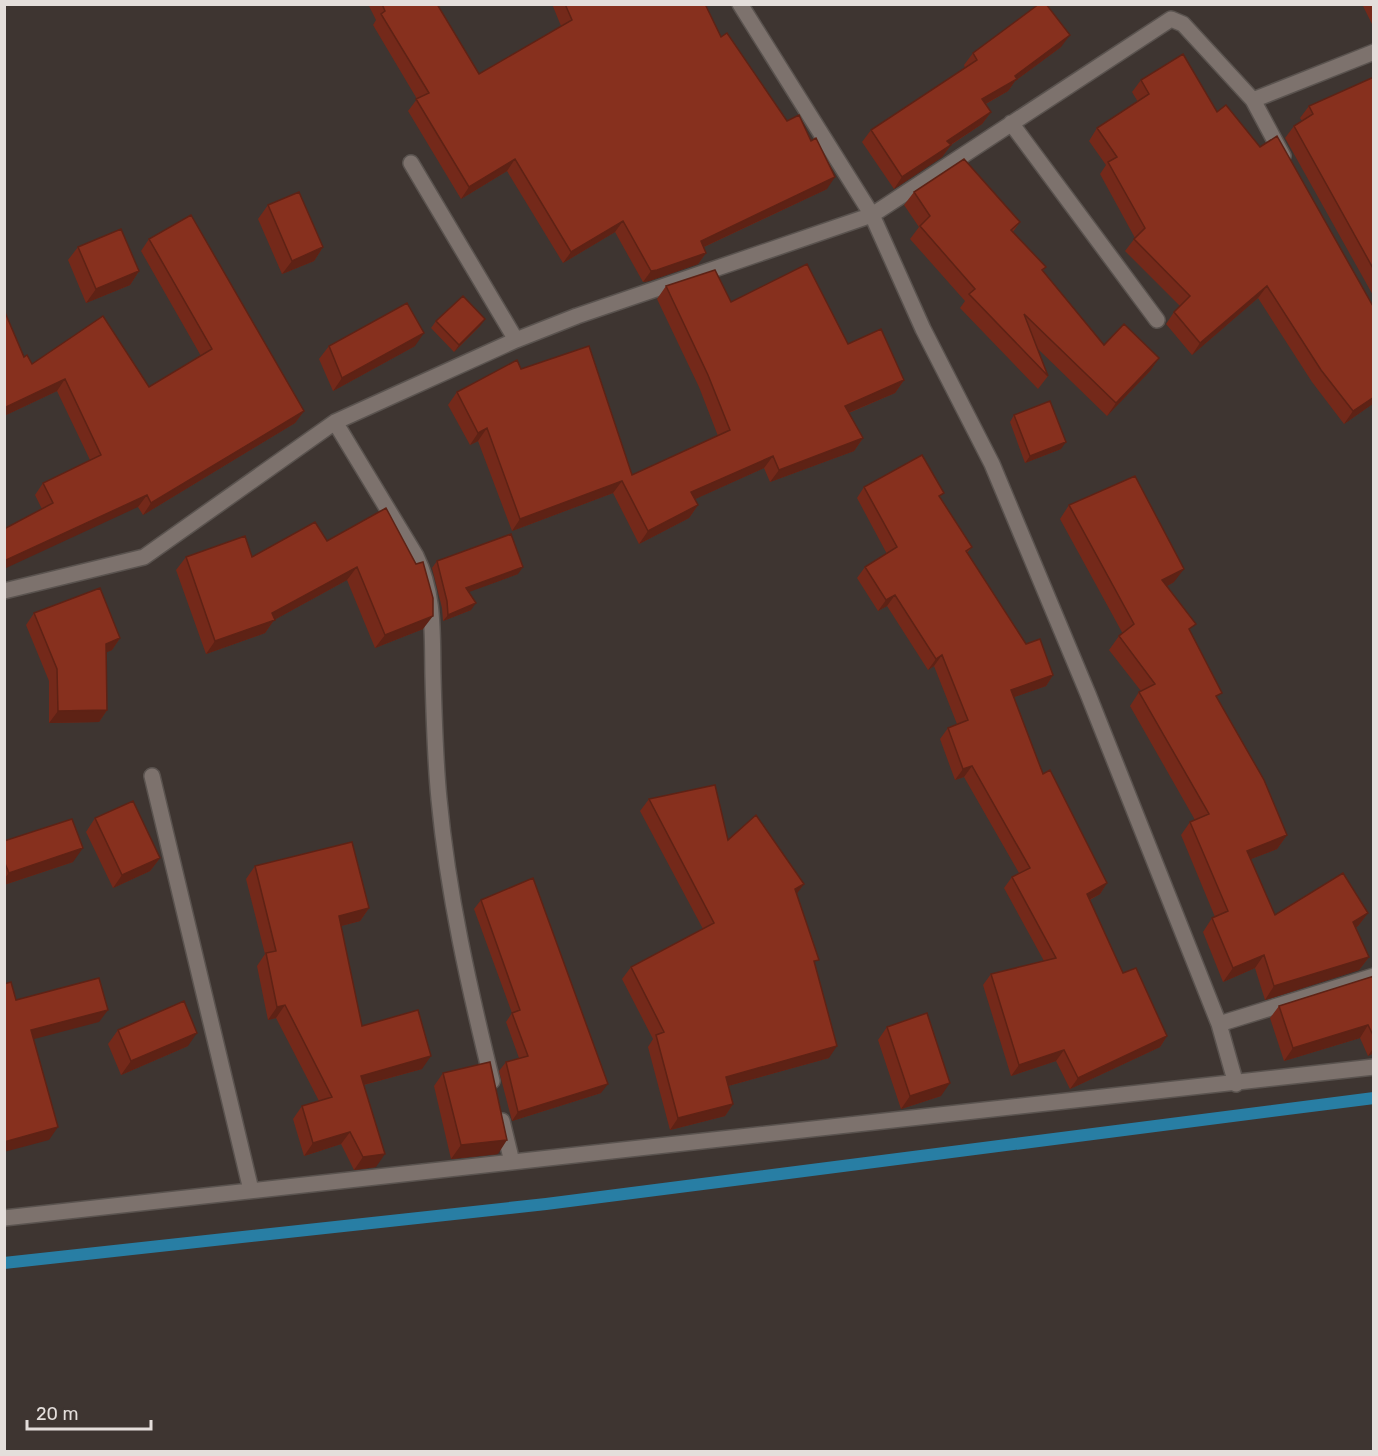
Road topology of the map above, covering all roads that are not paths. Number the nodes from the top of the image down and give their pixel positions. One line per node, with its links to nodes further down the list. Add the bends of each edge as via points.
1 (740, 4): 7 (street)
2 (1374, 51): 3 (street)
3 (1253, 100): 4 (street, via 1182,24 1171,20); 6 (street)
4 (1011, 123): 7 (street); 8 (street)
5 (411, 164): 9 (street)
6 (1293, 173)
7 (872, 215): 9 (street); 14 (street, via 923,329 992,464)
8 (1157, 320)
9 (516, 340): 10 (street)
10 (335, 422): 11 (street, via 144,556); 17 (street, via 416,556 433,610 441,810 460,952)
11 (4, 591)
12 (152, 776): 18 (street)
13 (1374, 976): 14 (street)
14 (1219, 1024): 16 (street)
15 (1374, 1067): 16 (street)
16 (1236, 1084): 17 (street)
17 (512, 1162): 18 (street)
18 (251, 1190): 19 (street)
19 (4, 1218)

